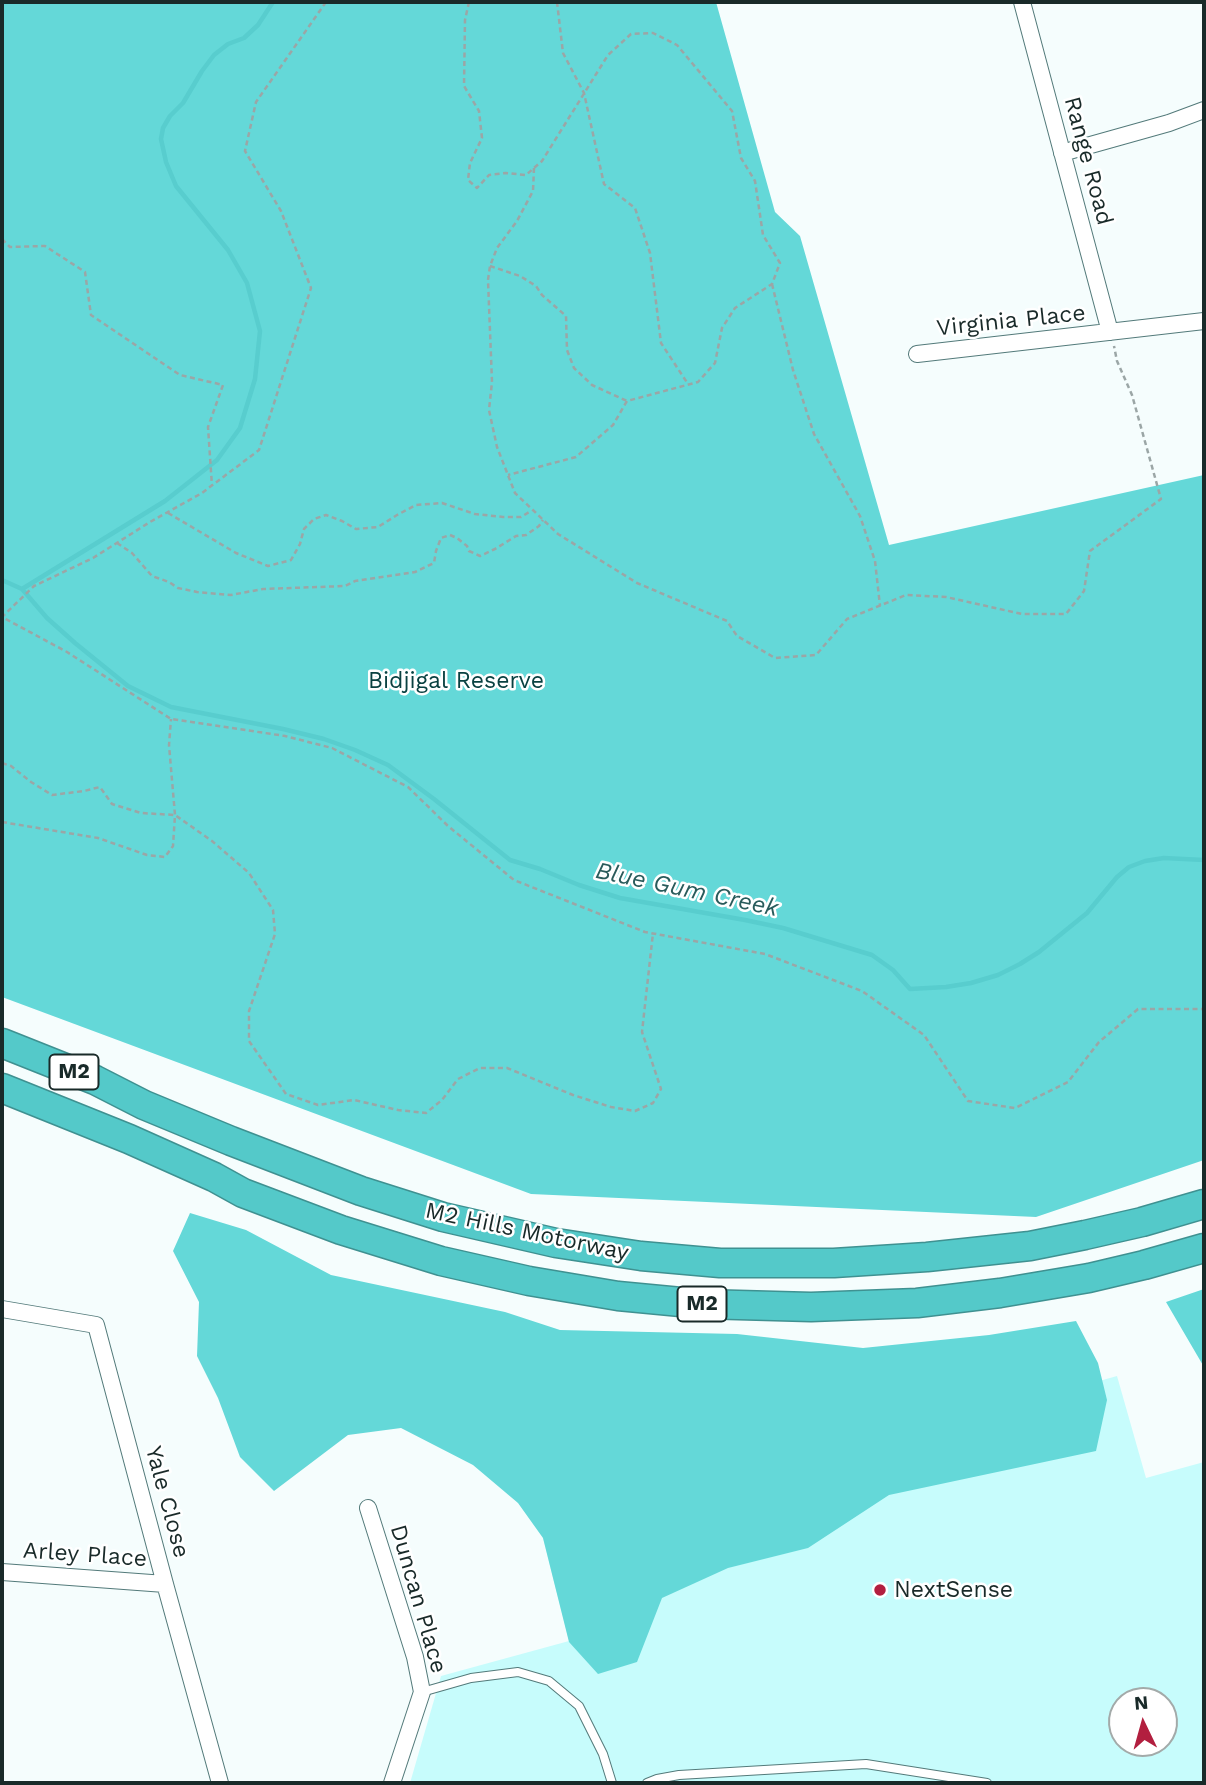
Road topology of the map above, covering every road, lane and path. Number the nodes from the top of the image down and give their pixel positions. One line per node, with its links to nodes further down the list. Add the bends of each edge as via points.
1 (326, 2): 18 (path, via 256,102 245,151 281,211 311,288 259,450)
2 (470, 2): 8 (path, via 465,20 464,86 479,111 482,138 468,180 477,188 489,176 526,175)
3 (557, 2): 5 (path, via 563,53)
4 (1022, 2): 7 (street, Range Road)
5 (584, 93): 8 (path); 11 (path, via 608,55 631,34 653,33 677,45 732,111 741,158 755,181 763,235 780,263); 15 (path, via 604,184 635,208 650,253 661,343)
6 (1204, 110): 7 (street)
7 (1062, 153): 13 (street, Range Road)
8 (534, 168): 10 (path, via 533,191)
9 (2, 239): 18 (path, via 10,247 45,246 85,272 91,315 180,375 223,385 208,427)
10 (490, 266): 16 (path, via 536,286 566,316 567,350 574,368 592,386); 17 (path, via 489,410)
11 (772, 284): 15 (path, via 735,308 722,328 715,363 698,382); 23 (path, via 814,434 860,516 875,561)
12 (1204, 321): 13 (street, Virginia Place)
13 (1111, 332): 14 (street, Virginia Place); 23 (path, via 1161,499 1090,551 1084,591 1066,614 1023,614 946,597 906,595)
14 (917, 354)
15 (688, 385): 16 (path)
16 (628, 401): 17 (path, via 614,425 576,457)
17 (508, 475): 19 (path, via 514,493)
18 (212, 486): 20 (path)
19 (533, 510): 20 (path, via 521,517 503,517 442,503 416,505 378,527 356,529 326,515 304,529 291,560 268,566); 21 (path)
20 (167, 513): 22 (path)
21 (543, 520): 22 (path, via 526,535 480,556 457,537 441,538 434,563 415,572 345,586 231,595 197,592 152,576); 23 (path, via 637,583 727,621 737,636 775,658 816,655 847,620)
22 (117, 543): 24 (path, via 34,586)
23 (880, 606)
24 (2, 617): 25 (path, via 67,652)
25 (171, 719): 27 (path); 29 (path, via 332,748 408,787 514,880)
26 (2, 763): 27 (path, via 52,795 100,787 112,804 141,813)
27 (175, 815): 28 (path, via 173,846 165,857 98,838); 29 (path, via 249,873 272,910 275,934 249,1011 249,1041 286,1094 318,1105 354,1100 426,1113 458,1079 480,1068 508,1068 611,1107 635,1111 653,1103 660,1089 642,1032)
28 (2, 822)
29 (653, 933): 30 (path, via 765,954 862,991 924,1035 968,1101 1015,1108 1068,1082 1099,1042 1138,1009)
30 (1204, 1009)
31 (2, 1043): 33 (highway, M2 Hills Motorway / M2, via 361,1191 443,1217 556,1243 641,1256 834,1263 928,1257 1085,1235)
32 (2, 1088): 34 (highway, M2 Hills Motorway / M2, via 129,1139 243,1193 341,1230 441,1261 605,1294 702,1304 811,1307 917,1303 1089,1278)
33 (1204, 1204)
34 (1204, 1248)
35 (2, 1309): 38 (street, Yale Close, via 96,1325)
36 (368, 1508): 39 (street, Duncan Place)
37 (2, 1572): 38 (street, Arley Place)
38 (165, 1584): 40 (street, Yale Close)
39 (422, 1692): 41 (street, Duncan Place); 42 (lane, via 471,1678 518,1672 549,1681 579,1706 603,1754)
40 (220, 1783)
41 (392, 1783)
42 (611, 1783)
43 (647, 1783): 44 (lane, via 679,1775 866,1764)
44 (987, 1783)

